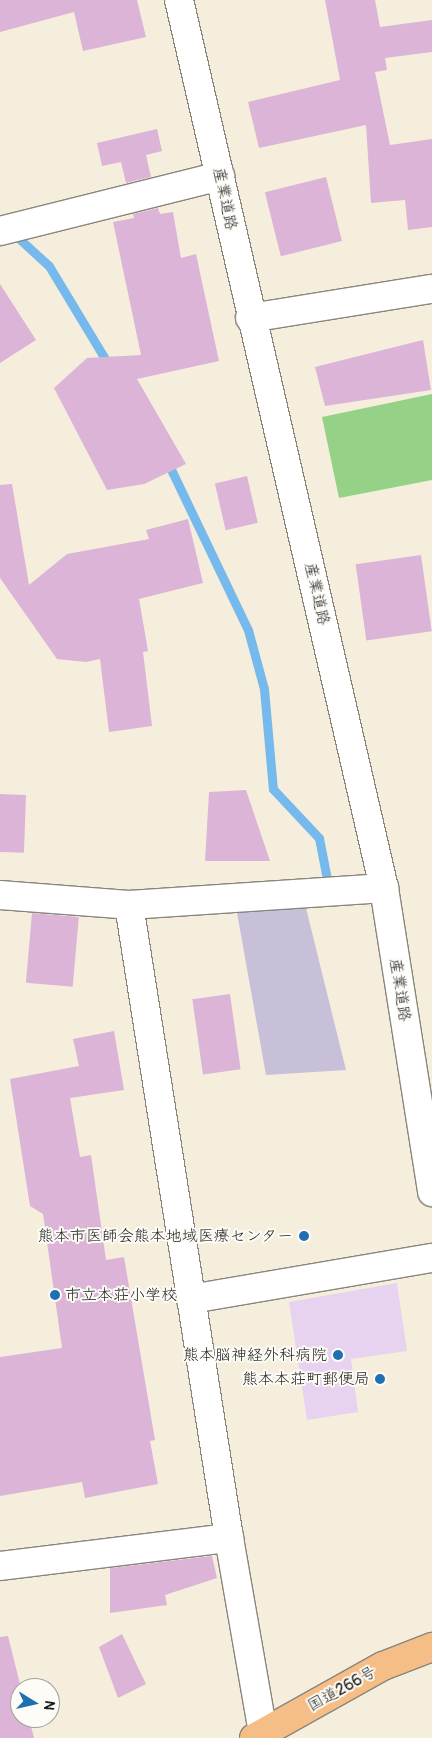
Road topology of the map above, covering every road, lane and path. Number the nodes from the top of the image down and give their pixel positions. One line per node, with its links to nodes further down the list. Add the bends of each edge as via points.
1 (179, 0): 2 (street, 産業道路)
2 (220, 176): 3 (street); 5 (street, 産業道路)
3 (0, 231)
4 (432, 290): 5 (street)
5 (250, 318): 6 (street, 産業道路)
6 (384, 888): 8 (street); 9 (street, 産業道路)
7 (0, 895): 8 (street)
8 (129, 905): 12 (street)
9 (427, 1124): 10 (street, 産業道路)
10 (432, 1192)
11 (432, 1258): 12 (street)
12 (191, 1299): 13 (street)
13 (229, 1538): 14 (street); 16 (street)
14 (0, 1566)
15 (432, 1647): 16 (highway, 国道266号, via 383,1666)
16 (261, 1736)

